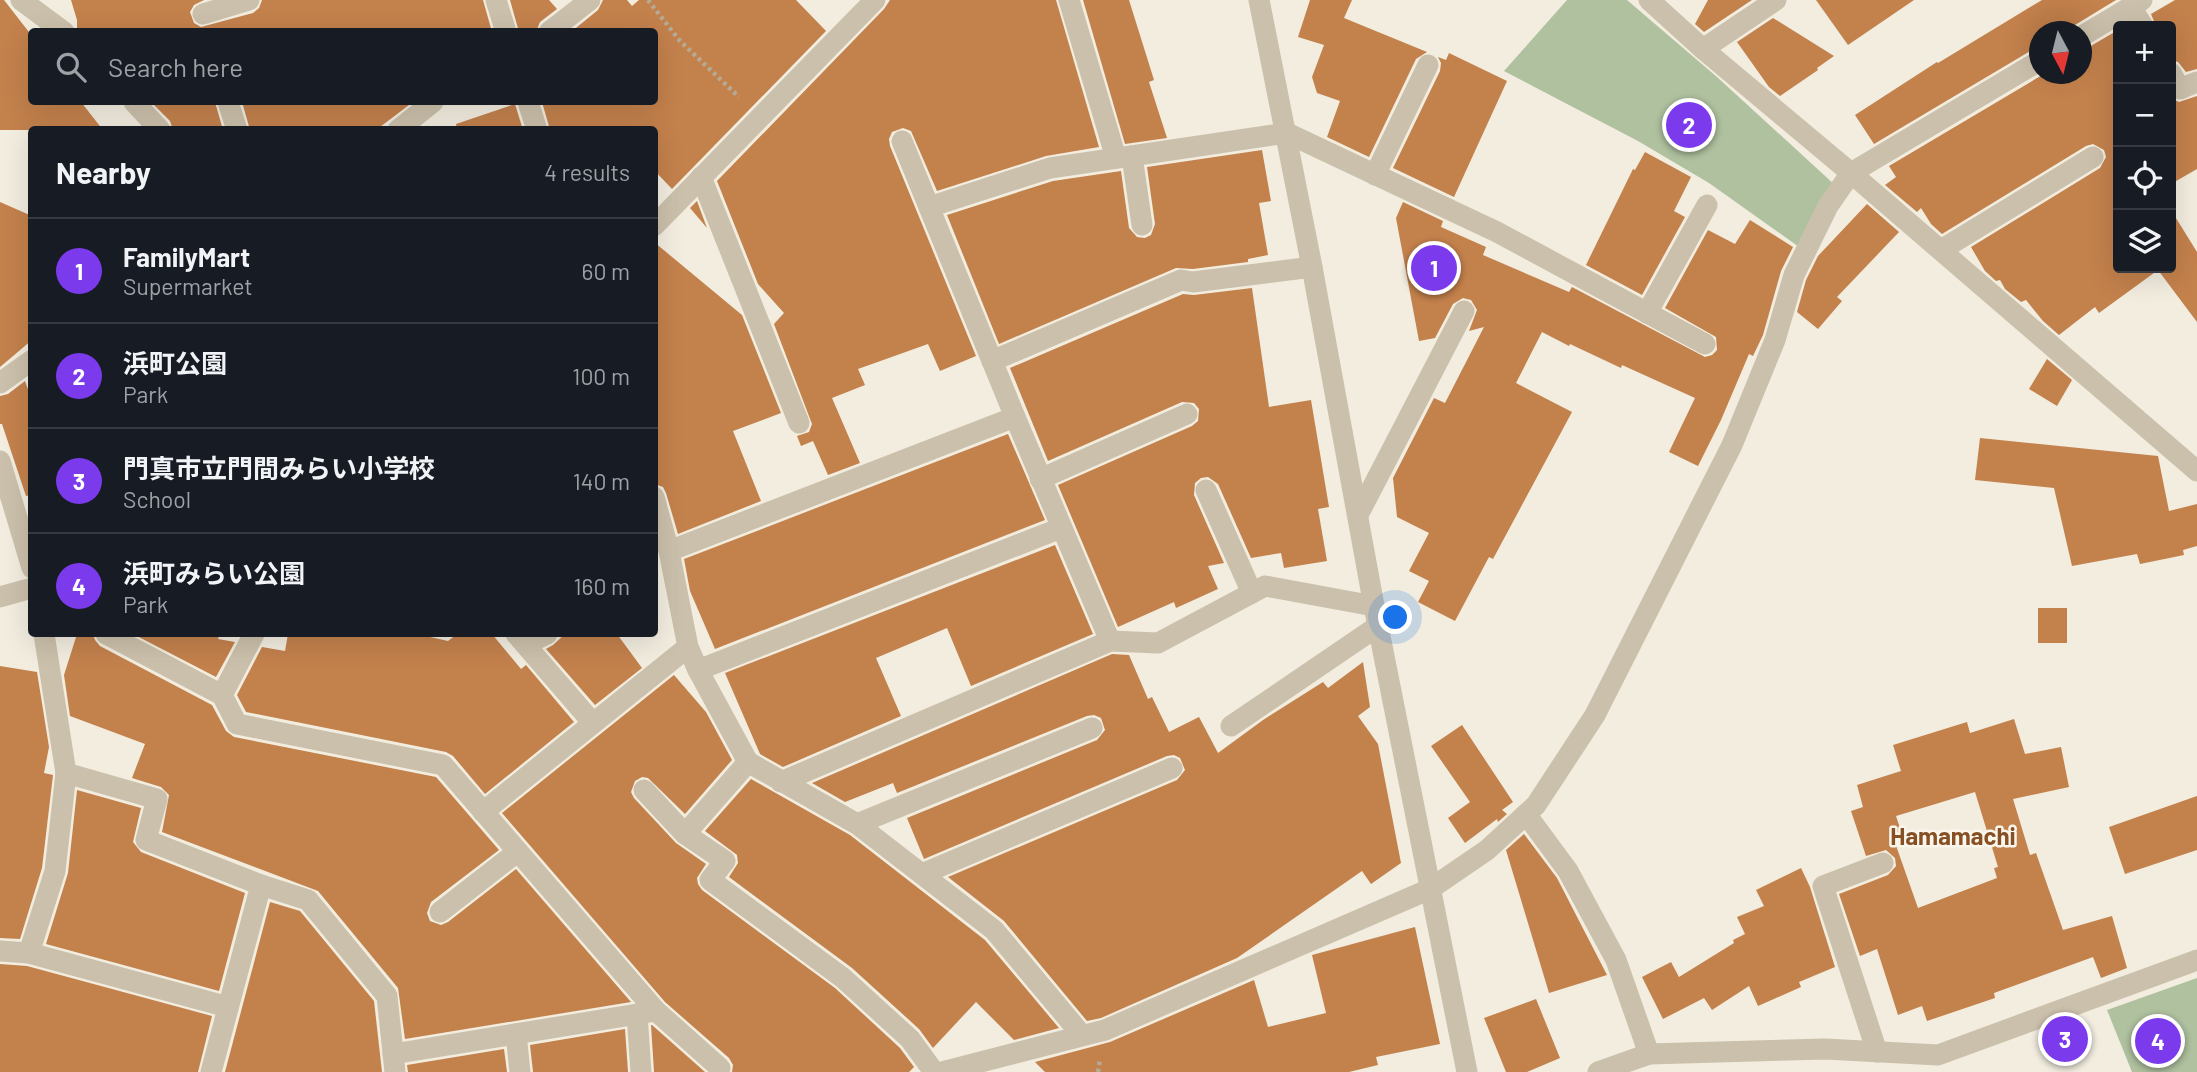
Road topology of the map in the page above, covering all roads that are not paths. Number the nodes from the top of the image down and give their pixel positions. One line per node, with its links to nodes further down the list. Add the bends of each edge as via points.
1 (21, 0): 13 (street)
2 (249, 0): 11 (street)
3 (496, 0): 14 (street)
4 (590, 0): 15 (street)
5 (875, 0): 34 (street)
6 (1069, 0): 30 (street)
7 (1259, 0): 28 (street)
8 (1649, 0): 17 (street)
9 (1776, 0): 17 (street)
10 (2137, 3): 12 (street); 16 (street)
11 (203, 15)
12 (2142, 21)
13 (59, 28)
14 (505, 28)
15 (554, 28)
16 (2092, 30)
17 (1703, 49): 32 (street)
18 (1428, 65): 33 (street)
19 (2029, 67): 32 (street)
20 (137, 105): 24 (street)
21 (230, 105): 25 (street)
22 (429, 105): 26 (street)
23 (529, 105): 27 (street)
24 (156, 126)
25 (236, 126)
26 (403, 126)
27 (536, 126)
28 (1287, 133): 30 (street); 33 (street); 40 (street)
29 (902, 141): 36 (street)
30 (1124, 157): 36 (street, via 1050,168); 38 (street)
31 (2093, 157): 39 (street)
32 (1851, 173): 39 (street); 81 (street, via 1828,206 1794,275 1775,340 1732,445 1595,715)
33 (1375, 175): 42 (street, via 1497,232)
34 (701, 177): 37 (street); 49 (street)
35 (1707, 205): 42 (street)
36 (929, 207): 44 (street)
37 (658, 222)
38 (1142, 225)
39 (1941, 250): 51 (street)
40 (1312, 267): 44 (street, via 1181,280); 55 (street)
41 (1464, 311): 55 (street)
42 (1647, 313): 43 (street)
43 (1705, 344)
44 (992, 361): 48 (street)
45 (28, 363): 46 (street)
46 (0, 383)
47 (1187, 414): 52 (street)
48 (1015, 417): 52 (street); 57 (street)
49 (799, 423)
50 (0, 461): 58 (street)
51 (2197, 471)
52 (1041, 479): 56 (street)
53 (1206, 490): 61 (street)
54 (658, 511): 57 (street)
55 (1358, 515): 63 (street)
56 (1061, 528): 68 (street); 70 (street)
57 (669, 551): 59 (street)
58 (28, 555)
59 (663, 577): 69 (street)
60 (28, 589): 62 (street)
61 (1252, 593): 63 (street, via 1265,586); 68 (street, via 1158,643)
62 (0, 597)
63 (1376, 616): 73 (street); 88 (street)
64 (44, 637): 77 (street)
65 (113, 637): 71 (street)
66 (252, 637): 71 (street)
67 (521, 639): 72 (street)
68 (1110, 641): 78 (street)
69 (688, 647): 70 (street); 72 (street)
70 (698, 670): 75 (street)
71 (222, 695): 80 (street, via 237,724 443,765)
72 (593, 722): 80 (street)
73 (1231, 726)
74 (1092, 728): 82 (street)
75 (748, 762): 78 (street); 83 (street)
76 (1171, 768): 86 (street)
77 (66, 773): 87 (street, via 156,799 146,840); 91 (street, via 55,871)
78 (781, 782): 82 (street)
79 (644, 790): 83 (street)
80 (483, 812): 84 (street)
81 (1526, 814): 88 (street, via 1487,850); 98 (street, via 1568,871 1616,960)
82 (857, 824): 86 (street)
83 (685, 834): 105 (street, via 725,861 710,880 843,978 910,1039)
84 (517, 852): 89 (street); 94 (street)
85 (1882, 863): 97 (street, via 1823,886)
86 (922, 874): 96 (street, via 994,930)
87 (261, 885): 93 (street); 100 (street, via 309,900 387,996)
88 (1430, 889): 96 (street, via 1105,1030); 107 (street)
89 (440, 912)
90 (0, 951): 91 (street)
91 (29, 953): 93 (street)
92 (2197, 960): 97 (street, via 1938,1055)
93 (228, 1007): 102 (street)
94 (647, 1013): 95 (street); 101 (street); 104 (street)
95 (516, 1034): 100 (street); 103 (street)
96 (1081, 1034): 99 (street)
97 (1877, 1052): 98 (street)
98 (1649, 1054): 108 (street)
99 (1015, 1062): 106 (street)
100 (394, 1063)
101 (720, 1068)
102 (211, 1072)
103 (520, 1072)
104 (641, 1072)
105 (934, 1072)
106 (942, 1072)
107 (1467, 1072)
108 (1598, 1072)

